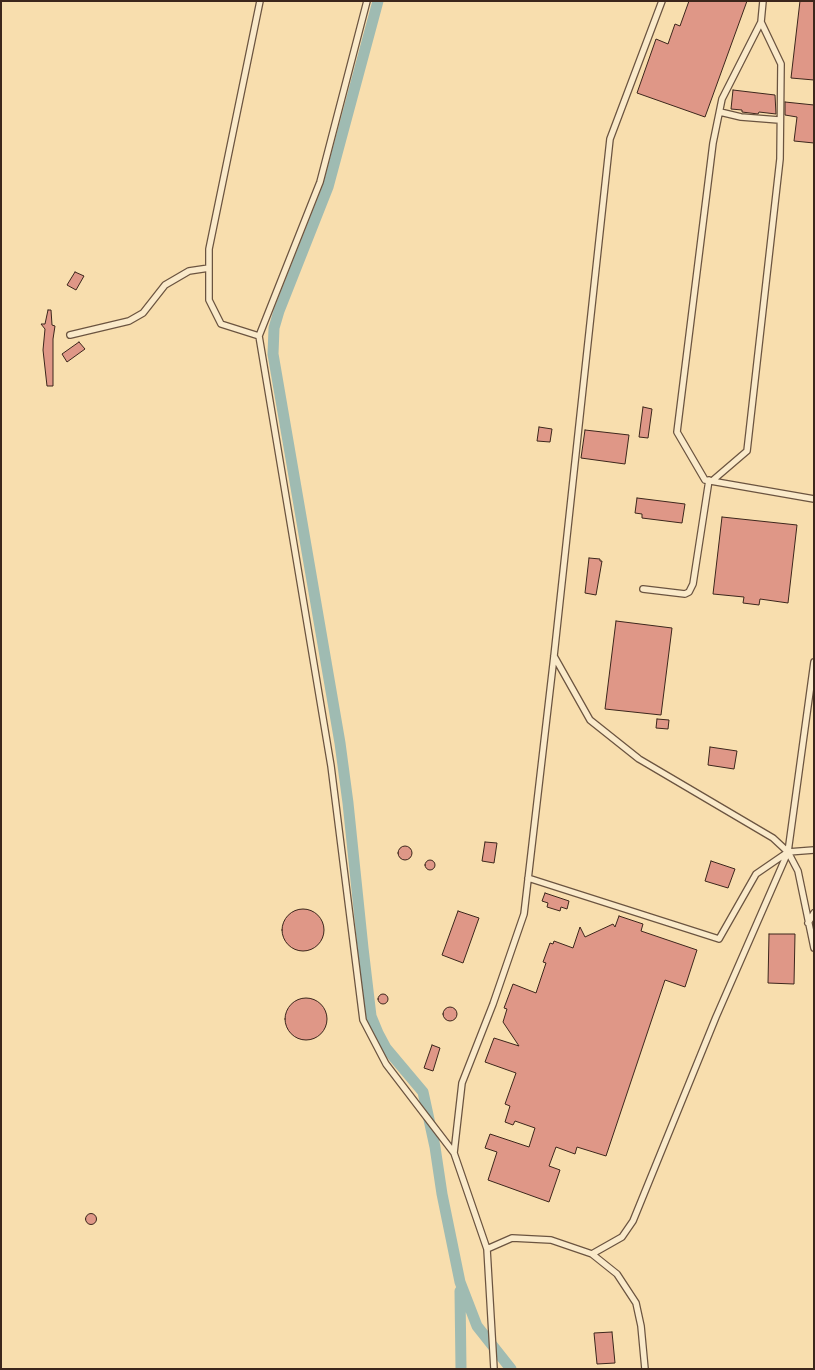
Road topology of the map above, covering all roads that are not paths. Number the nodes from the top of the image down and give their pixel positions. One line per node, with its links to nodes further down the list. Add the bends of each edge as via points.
1 (260, 1): 8 (lane, via 209,249)
2 (367, 1): 10 (lane, via 320,182)
3 (662, 1): 14 (lane, via 610,139)
4 (763, 1): 5 (lane)
5 (761, 22): 6 (lane, via 722,99); 7 (lane, via 781,64)
6 (720, 112): 7 (lane); 11 (lane, via 712,143 677,432 705,480)
7 (779, 120): 11 (lane, via 780,159 747,450)
8 (209, 268): 9 (lane, via 190,271 165,285 143,312 129,320); 10 (lane, via 209,300 221,324)
9 (70, 335)
10 (259, 336): 22 (lane, via 331,766 362,1020 386,1064)
11 (710, 481): 12 (lane); 13 (lane, via 689,592)
12 (814, 499)
13 (643, 590)
14 (554, 656): 17 (lane, via 590,720 639,759 773,838); 18 (lane)
15 (814, 662): 17 (lane)
16 (814, 850): 17 (lane)
17 (788, 852): 18 (lane, via 756,874 719,939); 20 (lane, via 798,871); 24 (lane, via 716,1017 633,1222 622,1237)
18 (528, 878): 22 (lane, via 524,914 462,1083)
19 (814, 913): 20 (lane)
20 (808, 922): 21 (lane)
21 (814, 948)
22 (454, 1153): 23 (lane)
23 (487, 1249): 24 (lane, via 512,1238 551,1240); 25 (lane)
24 (592, 1254): 26 (lane, via 617,1274 636,1303)
25 (494, 1369)
26 (645, 1369)

